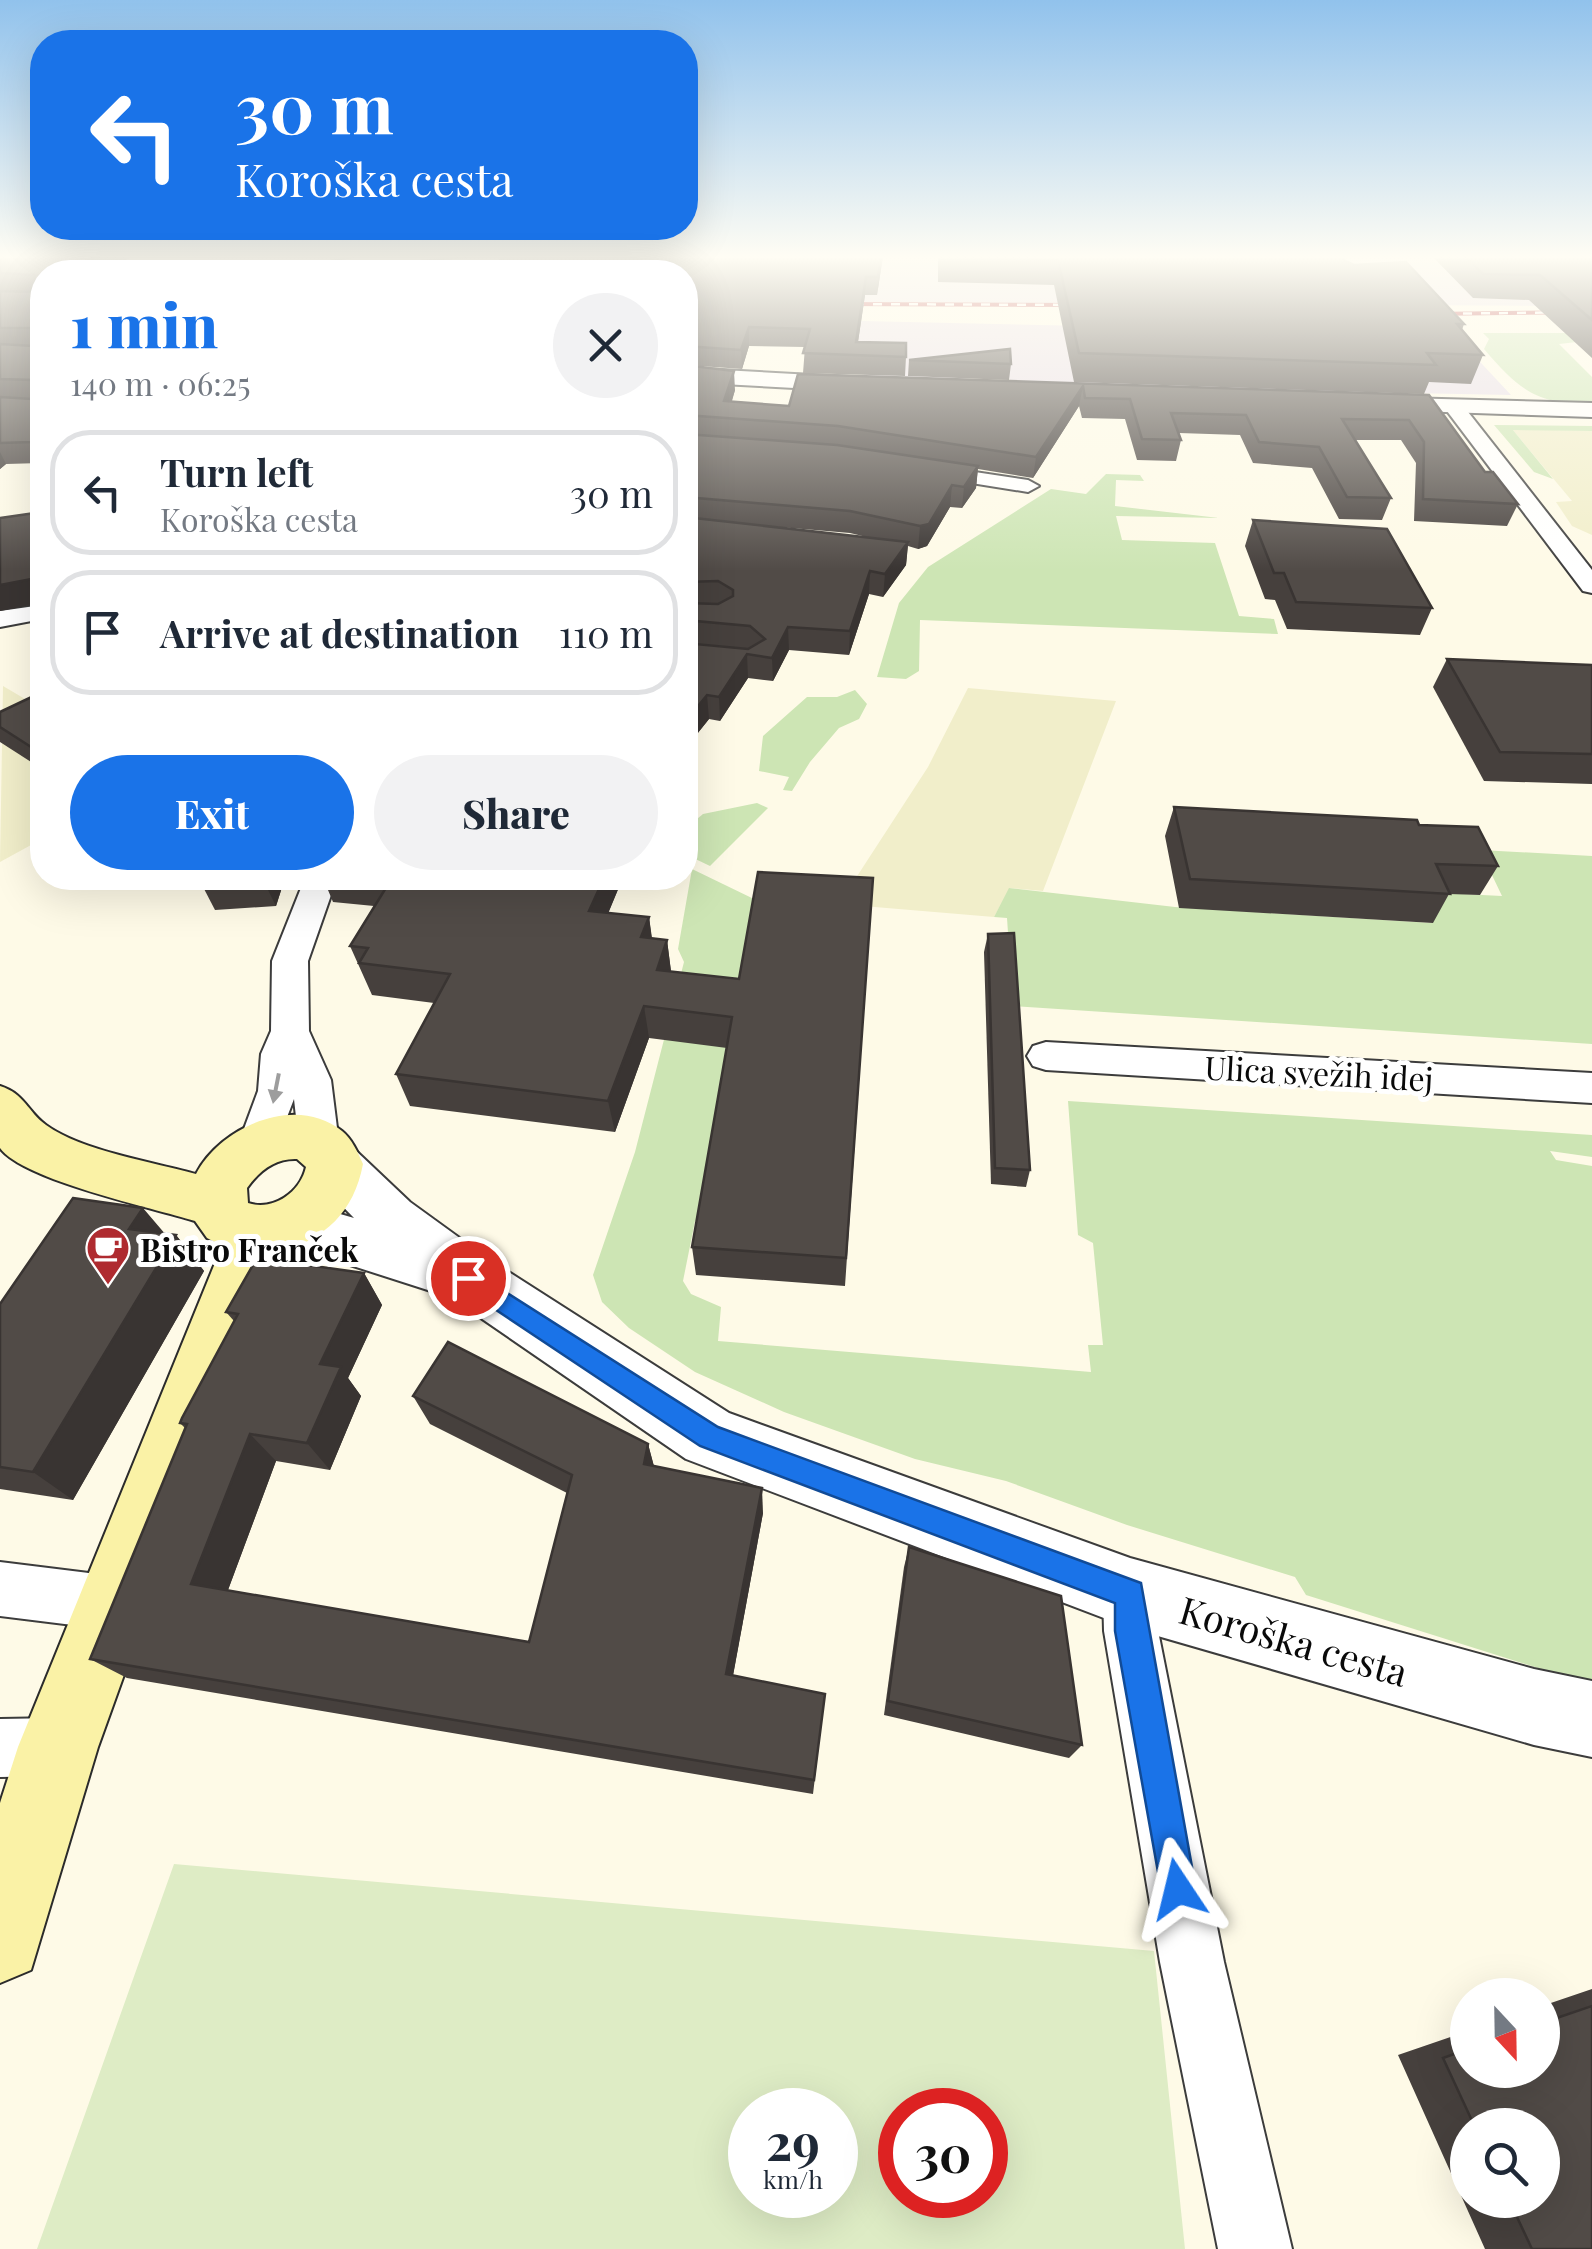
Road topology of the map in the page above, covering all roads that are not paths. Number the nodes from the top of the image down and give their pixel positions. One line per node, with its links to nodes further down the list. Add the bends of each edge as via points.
1 (698, 374): 2 (street)
2 (903, 386)
3 (1344, 403): 4 (street)
4 (1454, 407): 5 (street); 8 (street)
5 (1592, 410)
6 (894, 465): 7 (street)
7 (1028, 486)
8 (1592, 586)
9 (30, 614): 10 (street)
10 (0, 619)
11 (317, 890): 12 (street, via 290,961)
12 (290, 1031): 16 (street, one-way to 16, via 280,1054 278,1091); 17 (street, via 312,1080)
13 (1046, 1056): 14 (street, Ulica svežih idej)
14 (1592, 1088)
15 (5, 1113): 16 (main road, via 166,1153); 18 (main road, via 25,1140 60,1158)
16 (250, 1149): 17 (main road, via 290,1137); 18 (main road, via 221,1177)
17 (327, 1154): 18 (main road, via 329,1192 319,1206); 19 (street, via 390,1218)
18 (256, 1219): 19 (street); 22 (main road)
19 (468, 1278): 21 (street, Koroška cesta, via 710,1437)
20 (0, 1588): 22 (street)
21 (1130, 1594): 23 (street, Koroška cesta); 26 (street, via 1130,1631 1192,1962)
22 (114, 1603): 24 (main road)
23 (1592, 1719)
24 (29, 1748): 25 (main road)
25 (0, 1939)
26 (1255, 2249)

